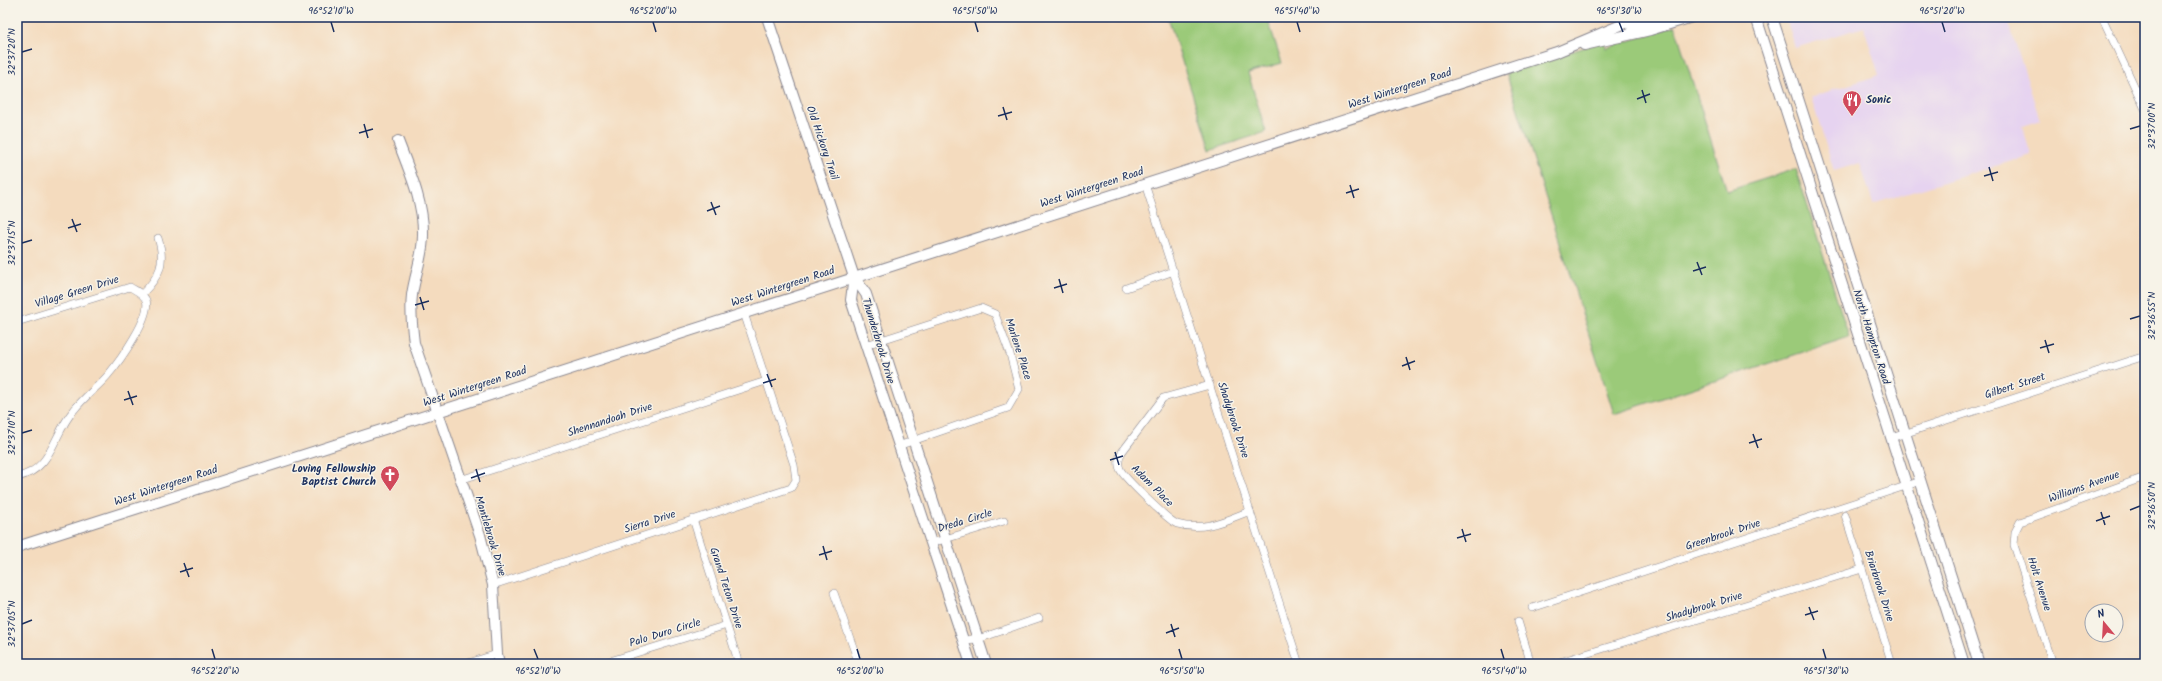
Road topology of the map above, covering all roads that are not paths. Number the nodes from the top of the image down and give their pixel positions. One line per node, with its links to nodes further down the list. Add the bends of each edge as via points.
1 (767, 17): 17 (main road, Old Hickory Trail)
2 (1640, 17): 9 (main road, West Wintergreen Road)
3 (1661, 17): 8 (main road)
4 (1692, 17): 8 (main road, West Wintergreen Road)
5 (1756, 17): 13 (main road, North Hampton Road)
6 (1772, 17): 12 (main road, North Hampton Road)
7 (2102, 17): 10 (street)
8 (1587, 45): 9 (main road, West Wintergreen Road)
9 (1557, 52): 14 (main road, West Wintergreen Road)
10 (2145, 108)
11 (398, 141): 27 (main road, Mantlebrook Drive, via 421,212 424,234 422,256 410,310 414,343)
12 (1820, 165): 13 (main road); 28 (main road, North Hampton Road)
13 (1805, 170): 29 (main road, North Hampton Road)
14 (1146, 184): 16 (street, Shadybrook Drive); 17 (main road, West Wintergreen Road)
15 (158, 238): 19 (street, via 161,248 160,266 156,280)
16 (1174, 271): 18 (street); 26 (street, Shadybrook Drive)
17 (854, 277): 20 (main road, West Wintergreen Road); 22 (main road, Thunderbrook Drive, via 866,294); 23 (main road, Thunderbrook Drive, via 851,300)
18 (1126, 288)
19 (142, 294): 21 (street, Village Green Drive, via 130,288 122,289); 32 (street, via 147,301 146,313 124,353 108,375 73,411 37,469)
20 (744, 312): 25 (street); 27 (main road, West Wintergreen Road)
21 (17, 322)
22 (880, 339): 23 (street, Marlene Place); 30 (main road, Thunderbrook Drive); 30 (street, Marlene Place, via 981,308 995,314 1010,354 1019,390 1008,408)
23 (866, 344): 31 (main road, Thunderbrook Drive)
24 (2145, 356): 28 (street, Gilbert Street)
25 (766, 381): 34 (street, Shennandoah Drive); 40 (street, Sierra Drive, via 794,465 796,480 791,488)
26 (1210, 385): 37 (street, Shadybrook Drive); 37 (street, Adam Place, via 1163,398 1122,452 1118,459 1120,469 1129,481 1176,524 1209,526)
27 (437, 411): 34 (main road, Mantlebrook Drive); 44 (main road, West Wintergreen Road)
28 (1905, 433): 29 (street, Gilbert Street); 35 (main road, North Hampton Road)
29 (1891, 438): 36 (main road, North Hampton Road)
30 (913, 441): 31 (street, Marlene Place); 42 (main road, Thunderbrook Drive)
31 (898, 446): 43 (main road, Thunderbrook Drive)
32 (17, 477)
33 (2145, 478): 39 (street, Williams Avenue)
34 (460, 480): 46 (main road, Mantlebrook Drive, via 480,535)
35 (1921, 481): 36 (street, Greenbrook Drive); 66 (main road, North Hampton Road)
36 (1907, 487): 48 (street, Greenbrook Drive); 65 (main road, North Hampton Road)
37 (1250, 511): 61 (street, Shadybrook Drive)
38 (1845, 515): 45 (street, Briarbrook Drive)
39 (2030, 518): 67 (street, Holt Avenue, via 2020,522 2014,532 2014,545)
40 (693, 520): 46 (street, Sierra Drive); 51 (street, Grand Teton Drive)
41 (1004, 520): 42 (street, Dreda Circle)
42 (945, 539): 43 (street, Dreda Circle); 52 (main road, Thunderbrook Drive)
43 (932, 543): 53 (main road, Thunderbrook Drive)
44 (17, 547)
45 (1862, 569): 63 (street, Shadybrook Drive); 64 (street, Briarbrook Drive)
46 (493, 585): 54 (main road, Mantlebrook Drive)
47 (834, 593): 58 (street)
48 (1532, 608)
49 (1039, 618): 52 (street)
50 (1518, 622): 62 (street)
51 (727, 625): 55 (street, Palo Duro Circle); 57 (street, Grand Teton Drive)
52 (978, 639): 53 (street); 60 (main road, Thunderbrook Drive)
53 (963, 640): 59 (main road, Thunderbrook Drive)
54 (498, 659): 56 (street)
55 (610, 661)
56 (465, 664)
57 (739, 664)
58 (859, 664)
59 (971, 664)
60 (986, 664)
61 (1299, 664)
62 (1531, 664)
63 (1553, 664)
64 (1892, 664)
65 (1964, 664)
66 (1979, 664)
67 (2053, 664)

